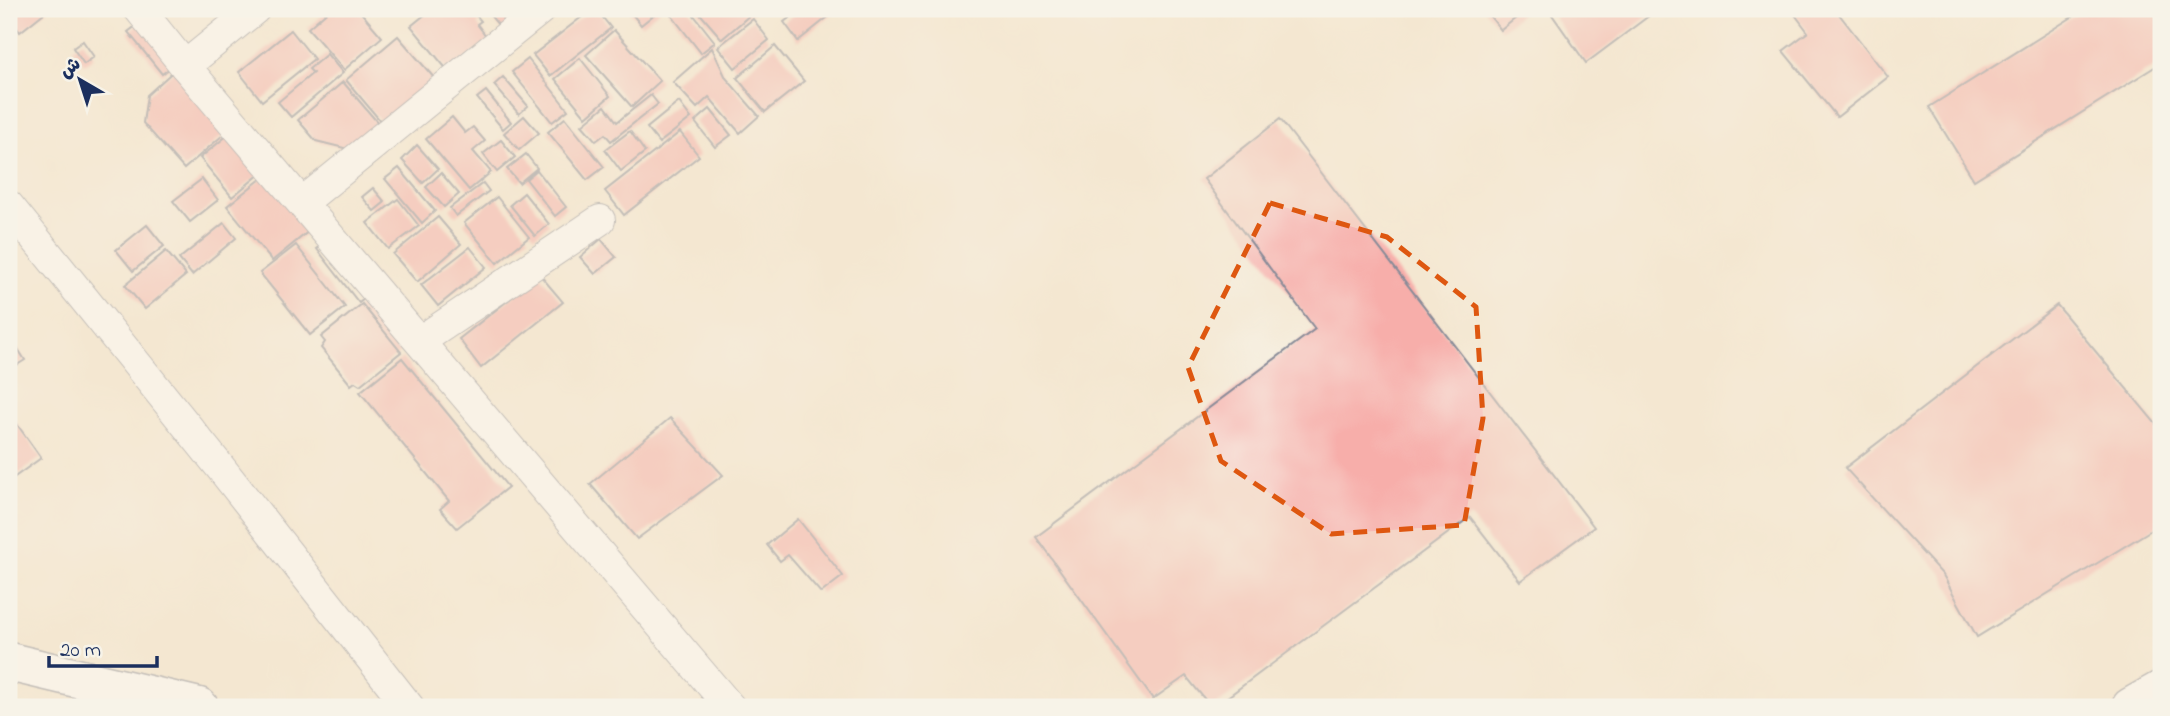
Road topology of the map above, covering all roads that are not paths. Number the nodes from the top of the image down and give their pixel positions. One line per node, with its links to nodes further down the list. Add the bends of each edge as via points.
1 (139, 9): 4 (street)
2 (255, 9): 4 (street)
3 (541, 9): 5 (street)
4 (185, 66): 5 (street)
5 (303, 202): 8 (street)
6 (9, 206): 12 (street)
7 (600, 220): 8 (street)
8 (420, 341): 13 (street)
9 (9, 662): 11 (main road)
10 (2161, 690): 14 (main road)
11 (199, 707)
12 (409, 707)
13 (730, 707)
14 (2131, 707)

